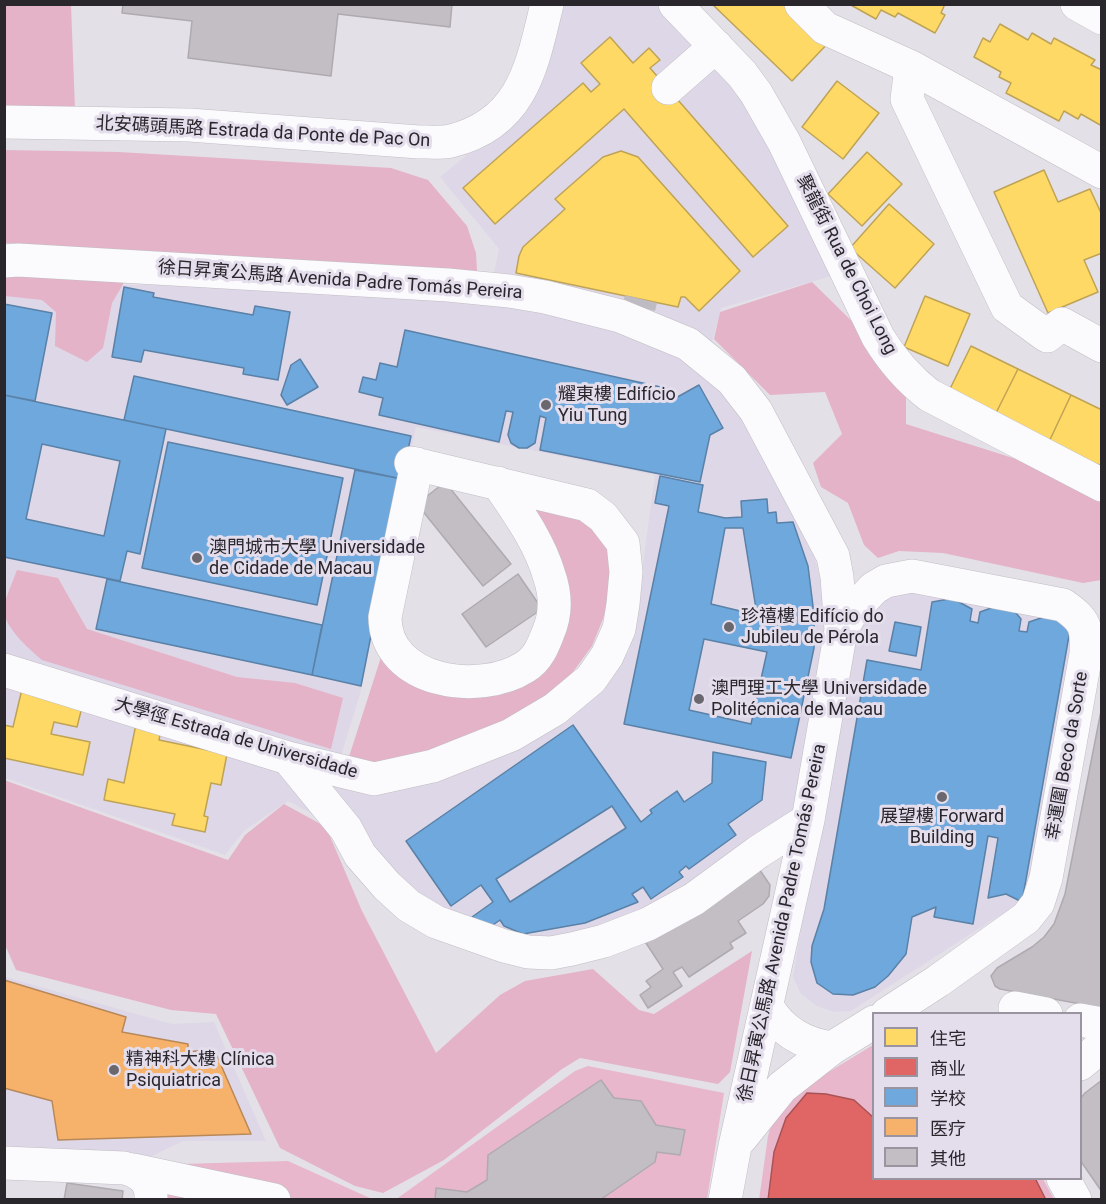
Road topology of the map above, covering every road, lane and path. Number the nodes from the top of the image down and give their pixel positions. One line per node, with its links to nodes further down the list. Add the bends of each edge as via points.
1 (547, 4): 9 (street, 北安碼頭馬路 Estrada da Ponte de Pac On, via 531,67 515,98 489,124 450,141 189,125)
2 (675, 4): 6 (street, 聚龍街 Rua de Choi Long)
3 (801, 4): 7 (street, via 825,28)
4 (1077, 4): 5 (street)
5 (1101, 18)
6 (716, 46): 8 (street); 14 (street, 聚龍街 Rua de Choi Long, via 742,74 768,112 878,337 908,379 929,395)
7 (911, 67): 10 (street); 12 (street, via 908,99 1007,307 1047,336 1062,324)
8 (669, 88)
9 (4, 122)
10 (1101, 172)
11 (4, 261): 15 (street, 徐日昇寅公馬路 Avenida Padre Tomás Pereira, via 499,290 554,298 620,316 638,315 688,344 732,380 756,411 833,556)
12 (1101, 346)
13 (498, 483): 13 (street, 大學徑 Estrada de Universidade, via 414,463 385,632 406,661 431,676 452,681 497,679 526,666 541,651 553,621 555,603 550,576 534,538); 18 (street, 大學徑 Estrada de Universidade, via 586,505 603,517 623,543 626,572 619,629 591,679 555,709 511,735 463,755)
14 (1101, 484)
15 (841, 630): 19 (street, 徐日昇寅公馬路 Avenida Padre Tomás Pereira); 22 (street, 幸運圍 Beco da Sorte, via 874,588 886,581 912,576 1064,605 1082,620 1087,630 1046,878 1038,903 1026,918)
16 (4, 670): 17 (street, 大學徑 Estrada de Universidade)
17 (288, 758): 18 (street, 大學徑 Estrada de Universidade); 20 (street)
18 (374, 779): 20 (street, via 356,794 346,812)
19 (808, 820): 20 (street, via 694,899 648,924 603,941 550,953 504,946 436,922 387,886 360,855); 21 (street, 徐日昇寅公馬路 Avenida Padre Tomás Pereira)
20 (346, 829)
21 (767, 1006): 27 (street, via 775,1020 796,1036 814,1046); 29 (street, 徐日昇寅公馬路 Avenida Padre Tomás Pereira)
22 (890, 1012)
23 (1082, 1020): 25 (street)
24 (872, 1023): 27 (street)
25 (1101, 1024)
26 (1101, 1046): 28 (street)
27 (832, 1048): 29 (street, via 782,1087)
28 (1082, 1062)
29 (735, 1146): 34 (street, 徐日昇寅公馬路 Avenida Padre Tomás Pereira)
30 (4, 1163): 32 (street, via 124,1167 142,1175)
31 (1064, 1180): 35 (street)
32 (160, 1193): 33 (street)
33 (274, 1200)
34 (725, 1200)
35 (1075, 1200)

